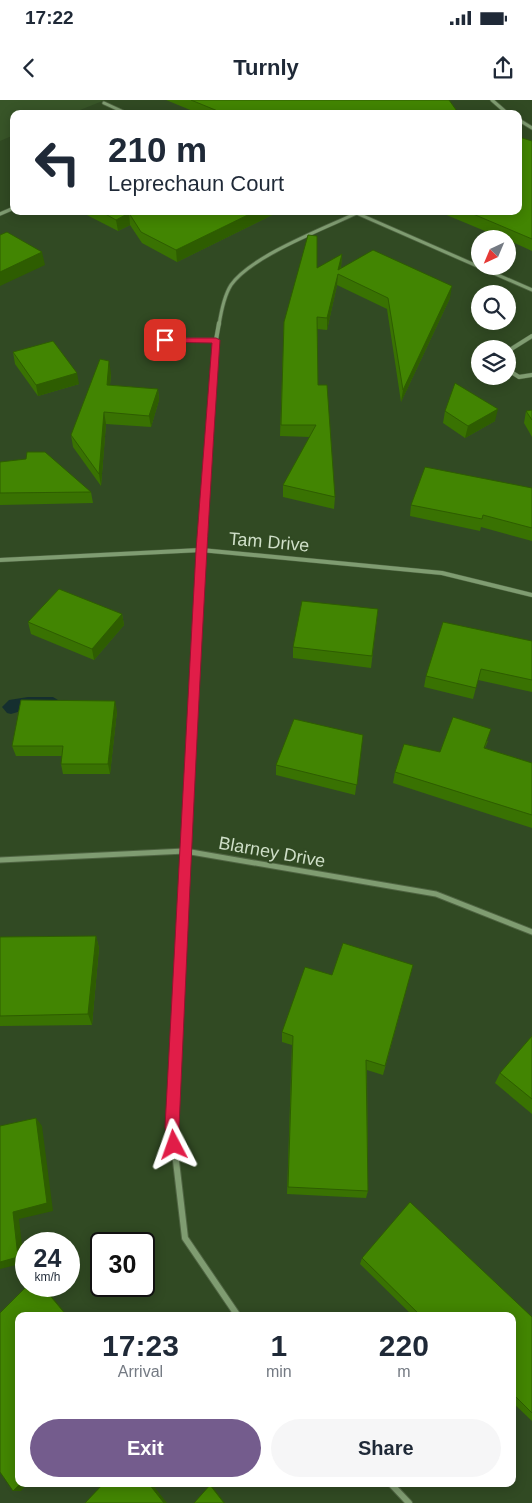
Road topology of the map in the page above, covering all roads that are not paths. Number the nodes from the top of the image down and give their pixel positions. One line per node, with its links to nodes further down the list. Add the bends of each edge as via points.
1 (492, 100): 4 (street)
2 (104, 103): 3 (street)
3 (119, 110)
4 (503, 110)
5 (349, 215): 10 (street, via 264,259 232,284 223,306)
6 (362, 215): 7 (street)
7 (532, 290)
8 (532, 336): 11 (street)
9 (148, 340): 10 (street)
10 (216, 340): 14 (street)
11 (516, 346)
12 (516, 375): 13 (street)
13 (532, 375)
14 (201, 550): 15 (street, Tam Drive); 16 (street, Tam Drive, via 442,573); 17 (street)
15 (0, 560)
16 (532, 594)
17 (185, 851): 18 (street, Blarney Drive); 19 (street, Blarney Drive, via 436,894); 20 (street, via 172,1127 185,1238)
18 (0, 860)
19 (532, 932)
20 (235, 1312)
21 (394, 1487): 22 (street)
22 (409, 1503)

